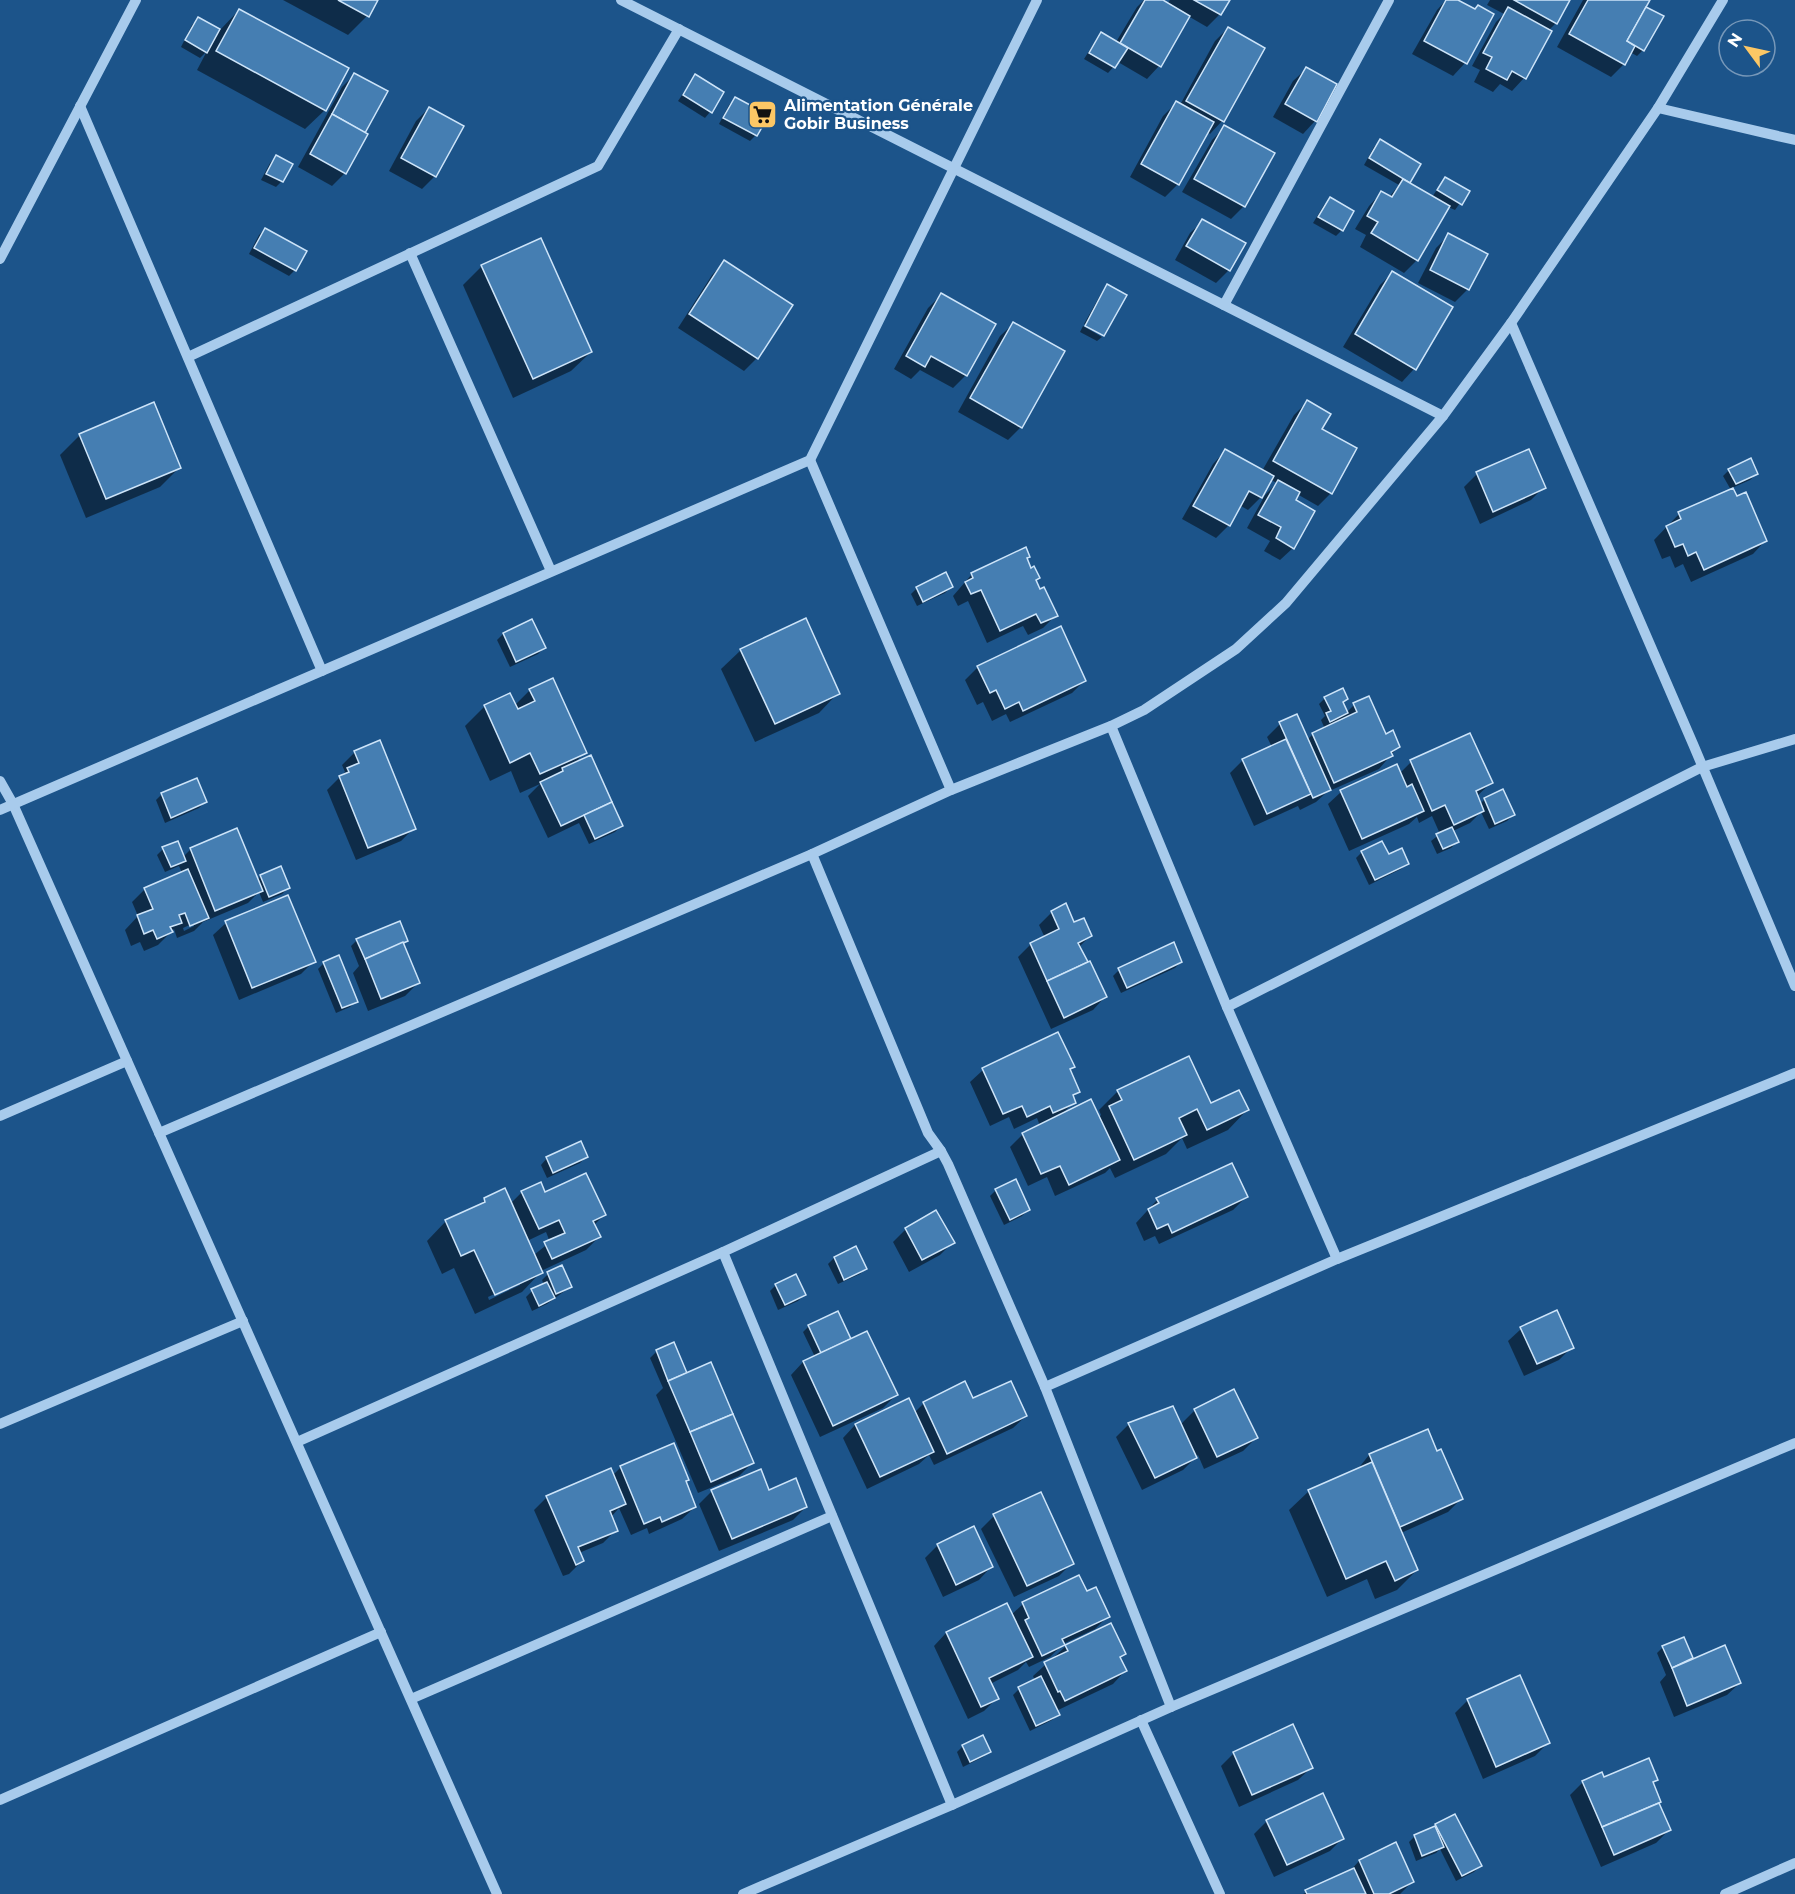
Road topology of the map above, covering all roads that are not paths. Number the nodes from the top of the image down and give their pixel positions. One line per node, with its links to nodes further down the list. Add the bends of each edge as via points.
1 (136, 0): 7 (street)
2 (621, 0): 6 (street)
3 (1037, 0): 10 (street)
4 (1389, 0): 13 (street)
5 (1723, 0): 8 (street)
6 (679, 29): 10 (street); 11 (street, via 598,165)
7 (81, 106): 12 (street); 15 (street)
8 (1658, 108): 9 (street); 14 (street)
9 (1795, 140)
10 (954, 168): 13 (street); 17 (street)
11 (410, 254): 15 (street); 18 (street)
12 (0, 259)
13 (1224, 305): 16 (street)
14 (1511, 323): 16 (street); 22 (street)
15 (188, 357): 19 (street)
16 (1443, 416): 20 (street, via 1286,603 1257,631 1236,650 1155,703)
17 (810, 460): 18 (street); 24 (street)
18 (551, 572): 19 (street)
19 (322, 671): 25 (street)
20 (1111, 726): 24 (street); 29 (street)
21 (1795, 739): 22 (street)
22 (1702, 767): 28 (street); 29 (street)
23 (0, 781): 25 (street)
24 (951, 790): 27 (street)
25 (13, 804): 26 (street); 30 (street)
26 (0, 810)
27 (812, 854): 33 (street); 34 (street, via 928,1133)
28 (1795, 986)
29 (1227, 1007): 36 (street)
30 (127, 1061): 32 (street); 33 (street)
31 (1795, 1072): 36 (street)
32 (0, 1116)
33 (159, 1134): 37 (street)
34 (941, 1151): 35 (street); 38 (street)
35 (723, 1252): 40 (street); 42 (street)
36 (1337, 1259): 38 (street)
37 (243, 1321): 39 (street); 40 (street)
38 (1045, 1387): 45 (street)
39 (0, 1424)
40 (297, 1442): 43 (street)
41 (1795, 1443): 45 (street)
42 (832, 1516): 44 (street); 48 (street)
43 (381, 1632): 44 (street); 47 (street)
44 (411, 1699): 50 (street)
45 (1171, 1707): 46 (street)
46 (1141, 1720): 48 (street); 52 (street)
47 (0, 1800)
48 (952, 1805): 51 (street)
49 (1795, 1863): 53 (street)
50 (498, 1894)
51 (743, 1894)
52 (1220, 1894)
53 (1725, 1894)

